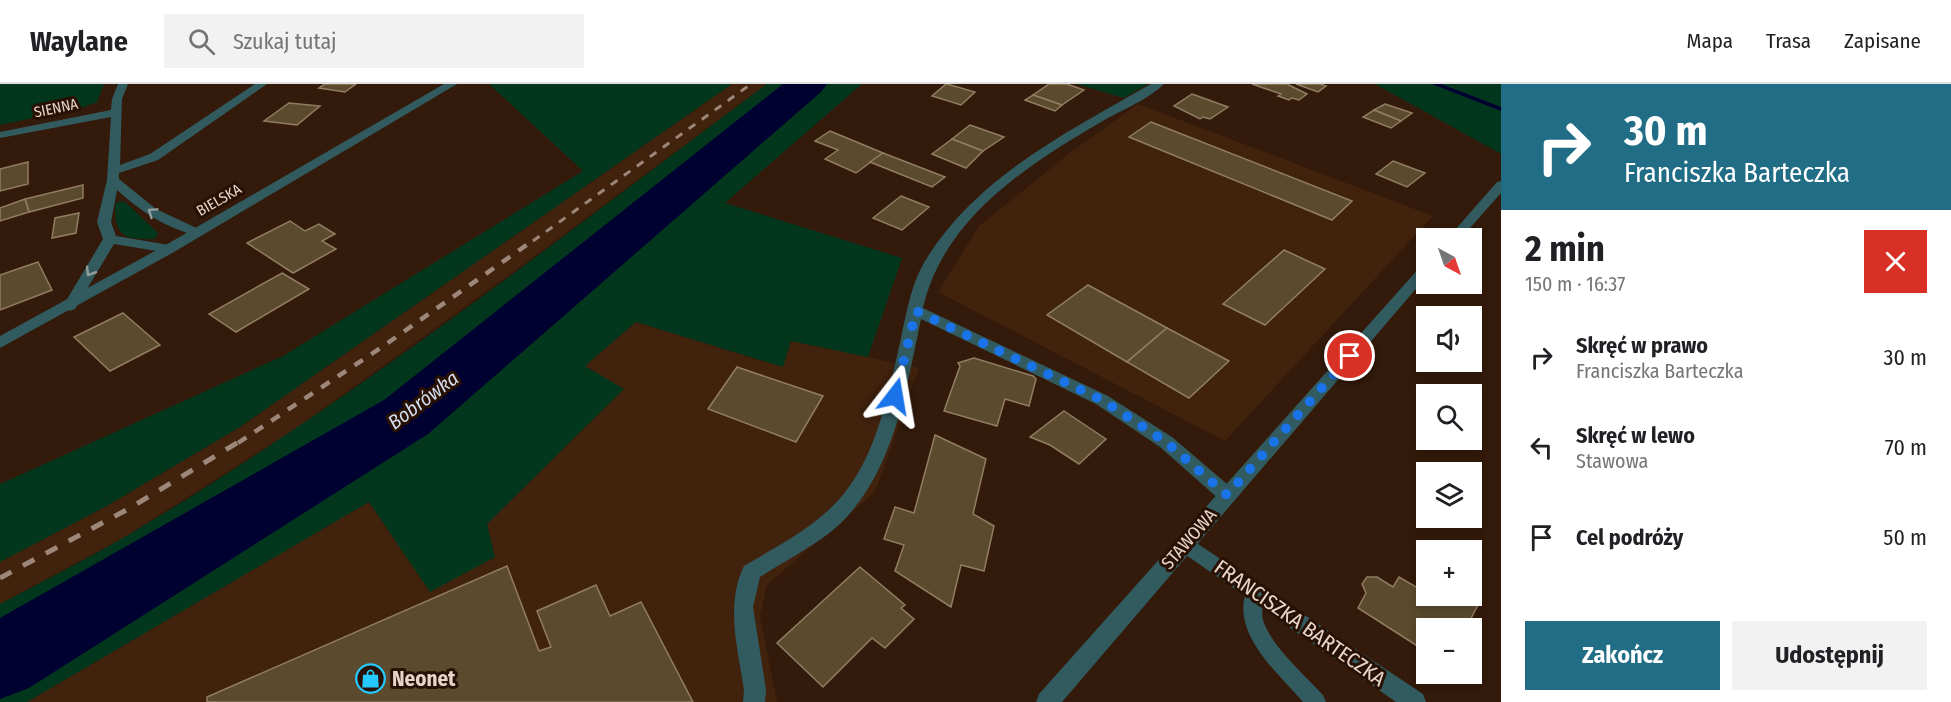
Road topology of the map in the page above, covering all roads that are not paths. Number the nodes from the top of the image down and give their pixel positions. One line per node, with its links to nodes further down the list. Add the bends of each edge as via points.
1 (123, 84): 5 (street, via 117,99)
2 (262, 84): 7 (street, via 154,157)
3 (452, 84): 10 (street, BIELSKA)
4 (1159, 84): 15 (street, via 1064,137 999,186 953,231 930,263)
5 (118, 112): 6 (street, SIENNA); 7 (street)
6 (0, 135)
7 (113, 175): 10 (street, one-way to 7, via 168,223 146,209); 11 (street, via 104,222)
8 (1501, 185): 9 (street)
9 (1463, 228)
10 (198, 232): 12 (street, BIELSKA)
11 (110, 238): 12 (street); 14 (street, one-way to 14)
12 (169, 249): 14 (street, BIELSKA)
13 (1416, 280): 17 (street, STAWOWA)
14 (69, 306): 16 (street, BIELSKA)
15 (916, 311): 17 (street, via 1102,400 1166,442); 20 (street, via 890,418 870,473 832,519 752,572 743,607 756,690)
16 (0, 343)
17 (1227, 495): 18 (street, STAWOWA)
18 (1186, 544): 19 (street, FRANCISZKA BARTECZKA); 21 (street, STAWOWA)
19 (1255, 593): 22 (lane, via 1253,620 1268,648); 23 (street, FRANCISZKA BARTECZKA)
20 (754, 702)
21 (1047, 702)
22 (1316, 702)
23 (1415, 702)

